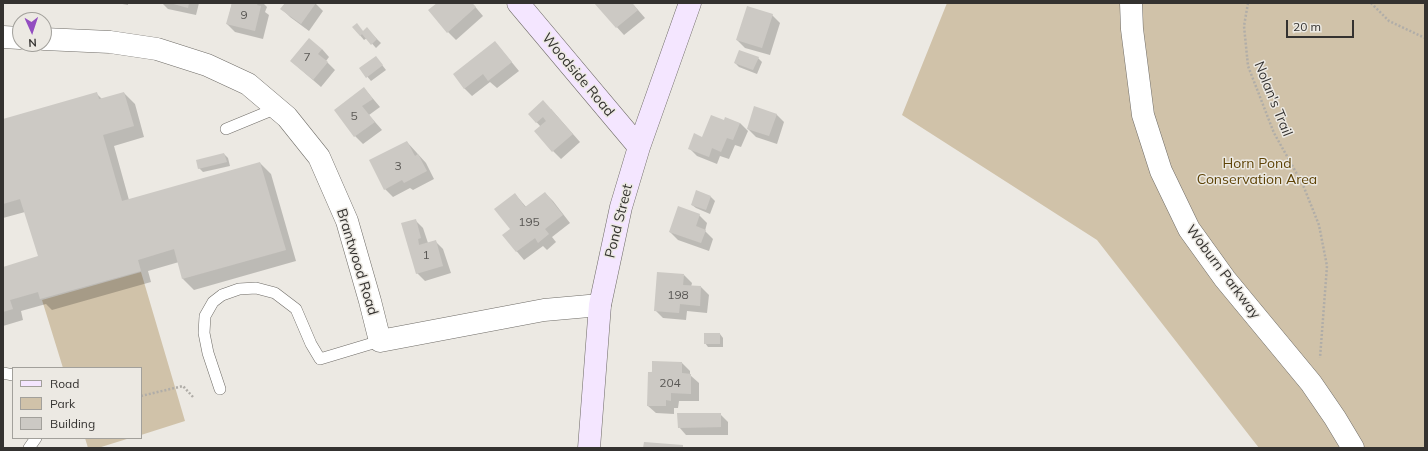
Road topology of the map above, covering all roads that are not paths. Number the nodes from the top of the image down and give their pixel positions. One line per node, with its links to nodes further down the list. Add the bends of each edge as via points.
1 (518, 3): 7 (street, Woodside Road)
2 (690, 3): 7 (street, Pond Street)
3 (1130, 3): 14 (street, Woburn Parkway, via 1143,115 1161,171 1189,230 1225,280 1311,383)
4 (52, 39): 5 (street, Brantwood Road, via 110,42 157,49 207,65 248,84)
5 (277, 108): 6 (lane); 9 (street, Brantwood Road, via 319,157 326,171 347,221)
6 (226, 129)
7 (639, 147): 8 (street, Pond Street, via 621,207)
8 (600, 306): 9 (street, via 544,310); 13 (street, Pond Street)
9 (380, 341): 10 (lane, via 320,359 296,309 275,293 256,288 239,289 222,295 213,302 206,316 204,333 208,354)
10 (220, 388)
11 (35, 439): 12 (lane)
12 (29, 448)
13 (589, 448)
14 (1352, 448)

